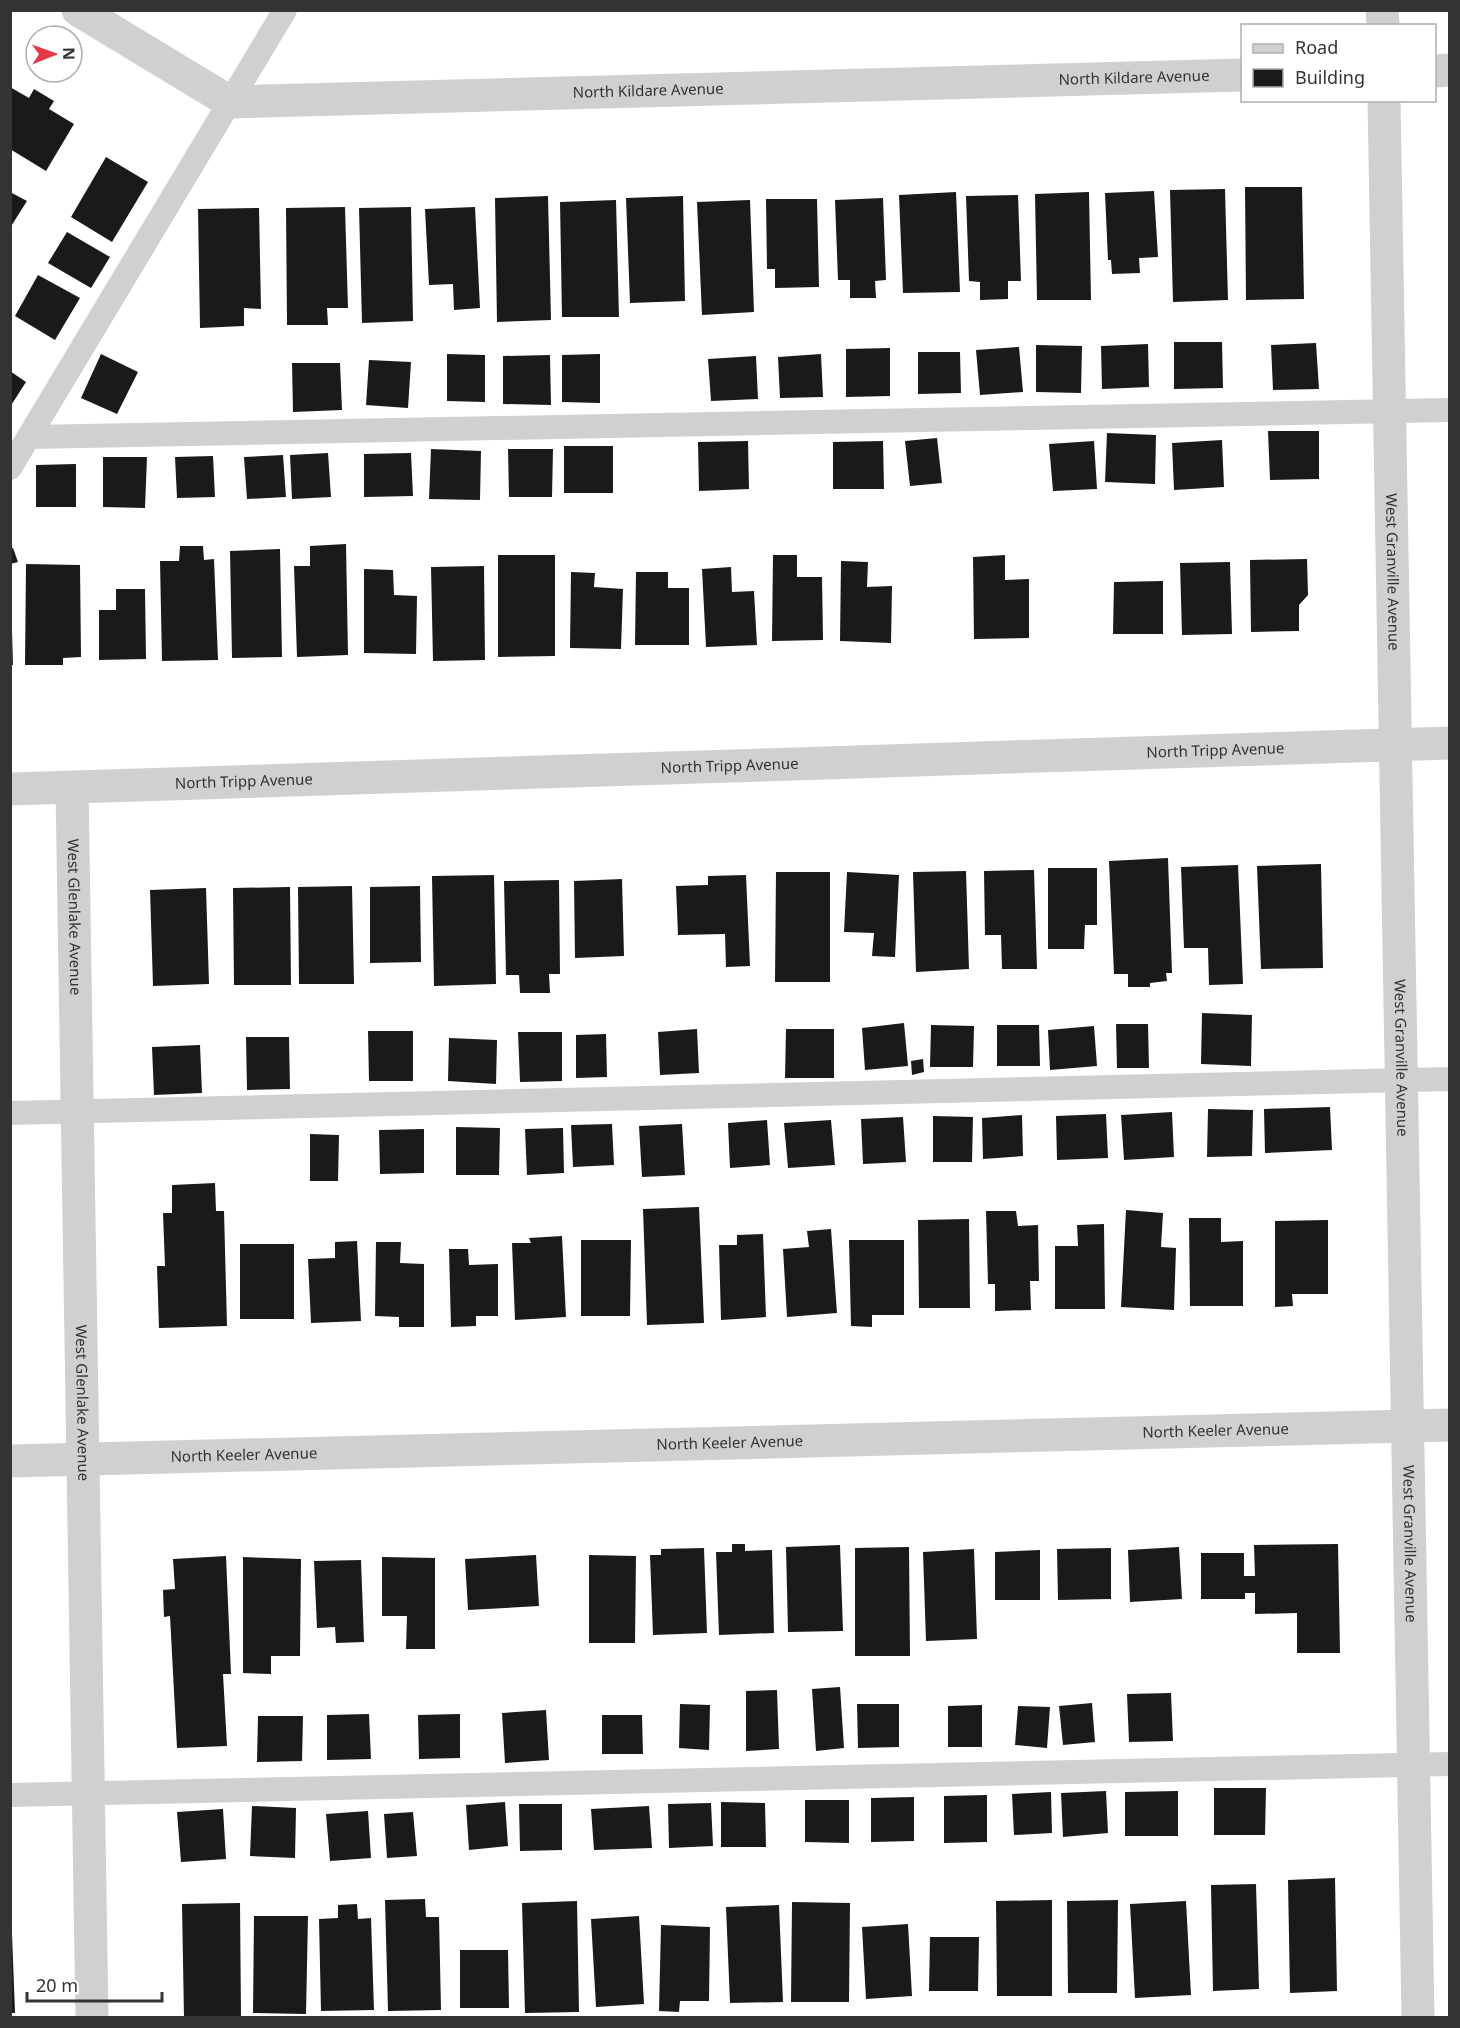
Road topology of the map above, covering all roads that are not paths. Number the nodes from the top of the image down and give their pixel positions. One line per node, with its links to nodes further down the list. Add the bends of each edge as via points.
1 (78, 10): 4 (street)
2 (285, 10): 4 (lane)
3 (1241, 75): 4 (street, North Kildare Avenue)
4 (230, 102): 8 (lane)
5 (1384, 102): 7 (street, West Granville Avenue)
6 (1449, 410): 7 (lane)
7 (1389, 412): 8 (lane); 11 (street, West Granville Avenue)
8 (29, 437): 9 (lane)
9 (10, 468)
10 (1449, 743): 11 (street, North Tripp Avenue)
11 (1395, 745): 12 (street, North Tripp Avenue); 15 (street, West Granville Avenue)
12 (72, 788): 13 (street, North Tripp Avenue); 16 (street, West Glenlake Avenue)
13 (10, 789)
14 (1449, 1079): 15 (lane)
15 (1401, 1081): 16 (lane); 19 (street, West Granville Avenue)
16 (76, 1111): 17 (lane); 20 (street, West Glenlake Avenue)
17 (10, 1113)
18 (1449, 1425): 19 (street, North Keeler Avenue)
19 (1407, 1426): 20 (street, North Keeler Avenue); 23 (street, West Granville Avenue)
20 (83, 1459): 21 (street, North Keeler Avenue); 24 (street, West Glenlake Avenue)
21 (10, 1461)
22 (1449, 1764): 23 (lane)
23 (1414, 1765): 24 (lane); 27 (street, West Granville Avenue)
24 (88, 1794): 25 (lane); 26 (street, West Glenlake Avenue)
25 (10, 1796)
26 (92, 2018)
27 (1418, 2018)

